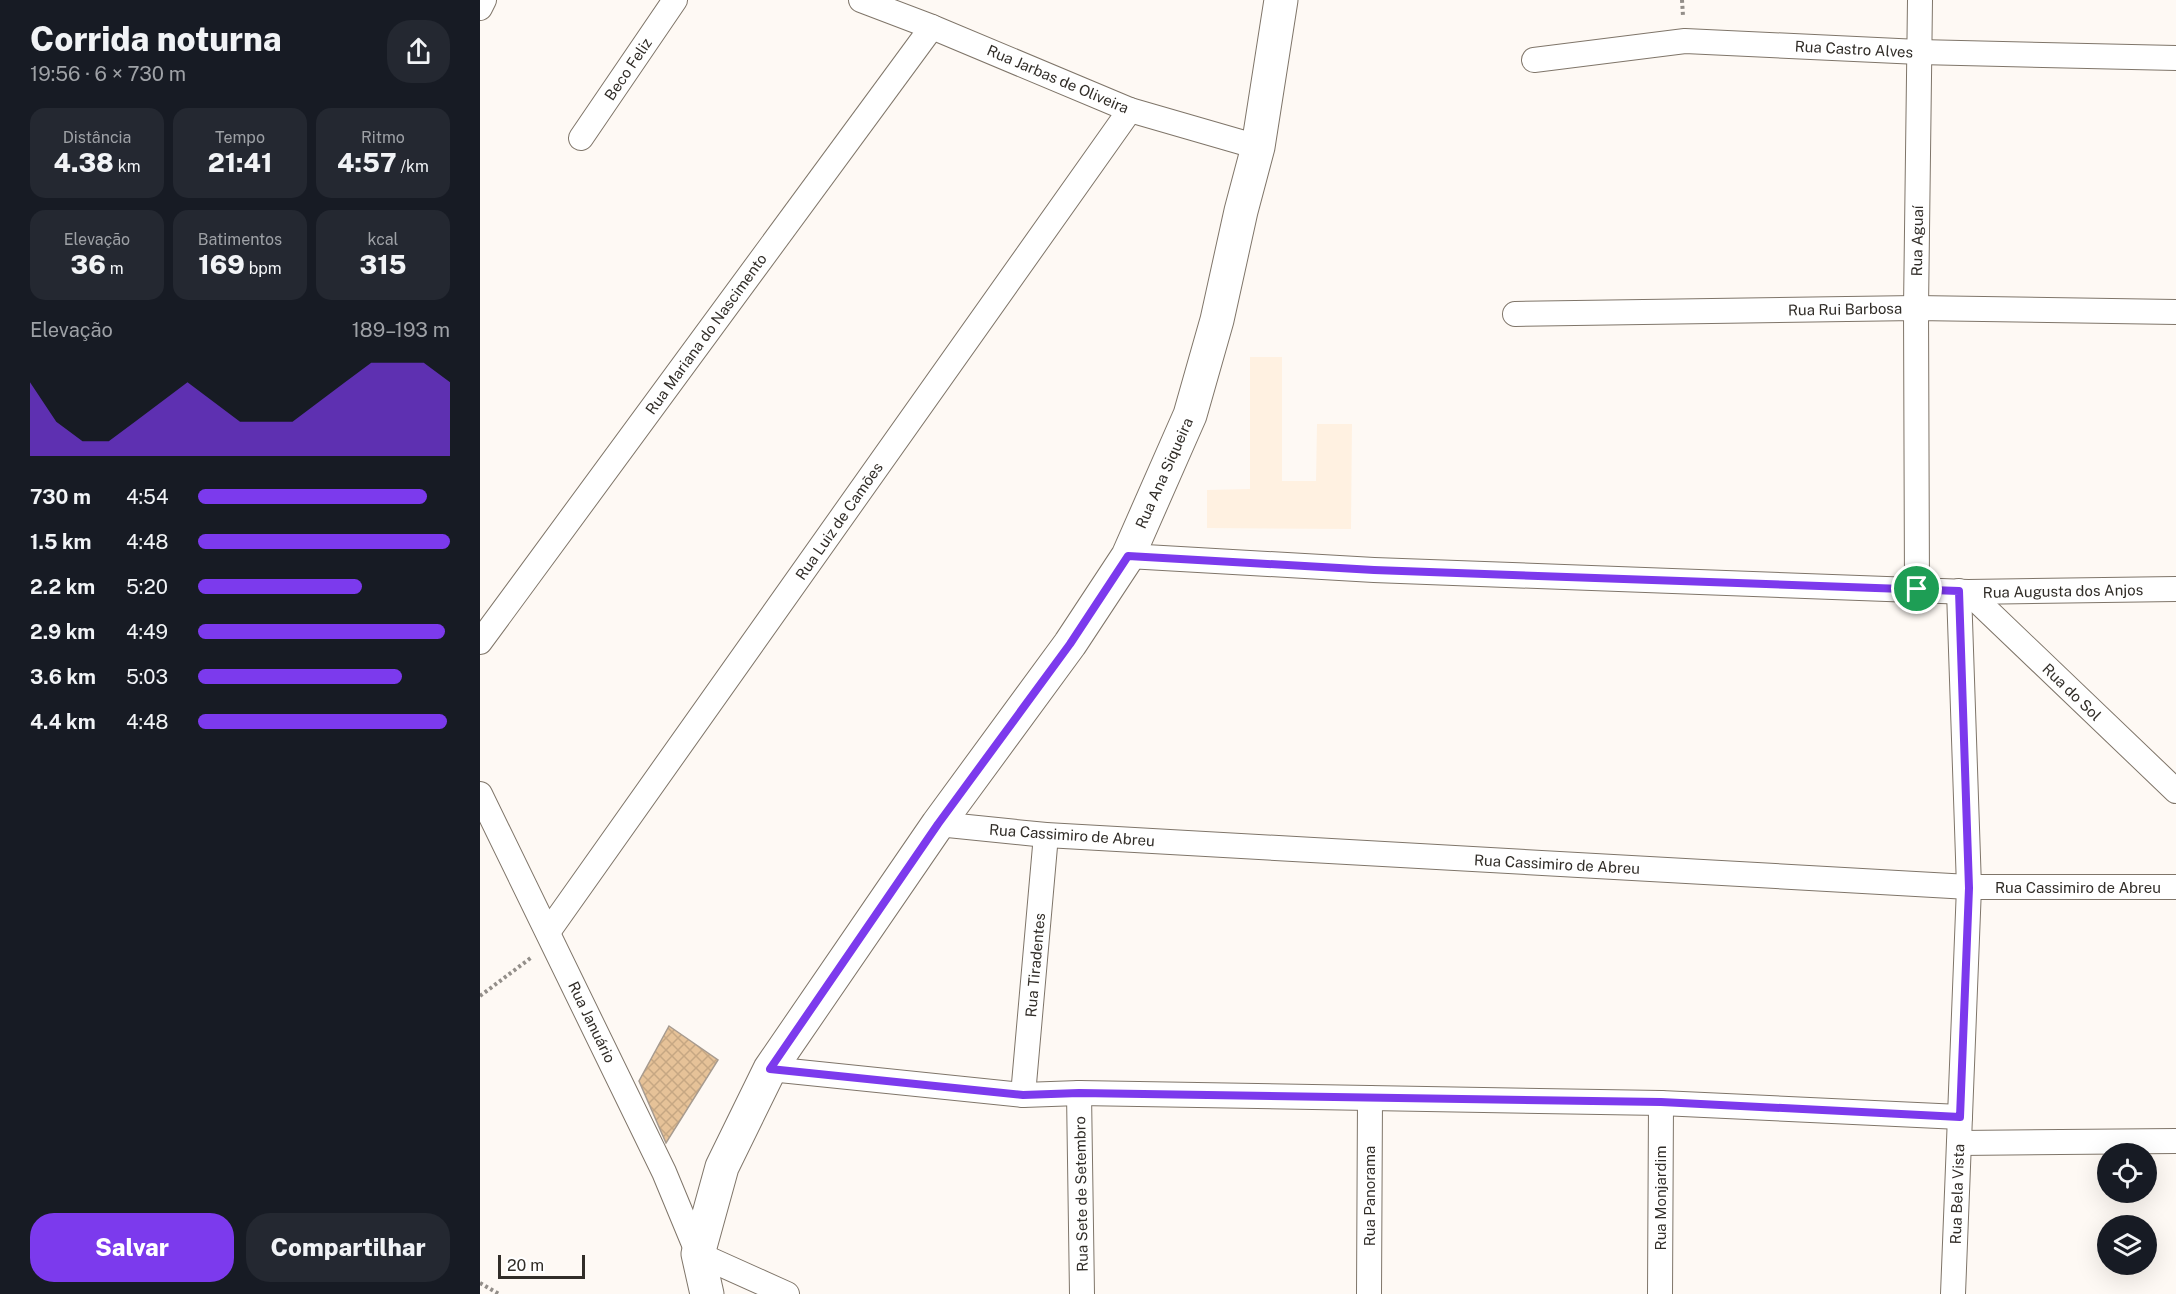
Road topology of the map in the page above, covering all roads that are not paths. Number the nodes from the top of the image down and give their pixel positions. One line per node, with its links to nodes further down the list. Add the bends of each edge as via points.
1 (484, 0): 6 (street)
2 (675, 0): 12 (street, Beco Feliz)
3 (861, 0): 7 (street, Rua Jarbas de Oliveira)
4 (1281, 0): 13 (street, Rua Ana Siqueira)
5 (1920, 0): 8 (street, Rua Aguaí)
6 (480, 8)
7 (932, 27): 11 (street, Rua Jarbas de Oliveira); 21 (street, Rua Mariana do Nascimento)
8 (1919, 52): 9 (street, Rua Castro Alves); 10 (street, Rua Castro Alves, via 1685,41); 14 (street, Rua Aguaí)
9 (2176, 58)
10 (1534, 60)
11 (1130, 110): 13 (street, Rua Jarbas de Oliveira); 28 (street, Rua Luiz de Camões)
12 (581, 138)
13 (1258, 147): 17 (street, Rua Ana Siqueira, via 1190,415)
14 (1916, 308): 15 (street, Rua Rui Barbosa); 16 (street, Rua Rui Barbosa); 18 (street, Rua Aguaí)
15 (2176, 312)
16 (1515, 314)
17 (1128, 556): 18 (street, Rua Augusta dos Anjos, via 1374,570); 24 (street, Rua Ana Siqueira, via 1070,644)
18 (1917, 589): 20 (street, Rua Augusta dos Anjos)
19 (2176, 589): 20 (street, Rua Augusta dos Anjos)
20 (1964, 592): 22 (street, Rua do Sol); 27 (street, Rua Bela Vista)
21 (480, 642)
22 (2176, 791)
23 (480, 794): 28 (street, Rua Januário)
24 (938, 824): 25 (street, Rua Cassimiro de Abreu); 29 (street, Rua Ana Siqueira)
25 (1046, 835): 27 (street, Rua Cassimiro de Abreu); 31 (street, Rua Tiradentes)
26 (2176, 887): 27 (street, Rua Cassimiro de Abreu)
27 (1969, 888): 34 (street, Rua Bela Vista)
28 (550, 937): 37 (street, Rua Januário, via 664,1172)
29 (770, 1069): 31 (street); 37 (street, Rua Ana Siqueira, via 722,1167)
30 (1079, 1093): 31 (street); 32 (street); 40 (street, Rua Sete de Setembro)
31 (1023, 1095)
32 (1370, 1098): 33 (street); 41 (street, Rua Panorama)
33 (1661, 1102): 34 (street); 42 (street, Rua Monjardim)
34 (1960, 1117): 36 (street, Rua Bela Vista)
35 (2176, 1141): 36 (street)
36 (1959, 1143): 43 (street, Rua Bela Vista)
37 (698, 1254): 38 (street, Rua Ana Siqueira); 39 (street)
38 (700, 1291)
39 (787, 1294)
40 (1082, 1294)
41 (1369, 1294)
42 (1660, 1294)
43 (1953, 1294)

